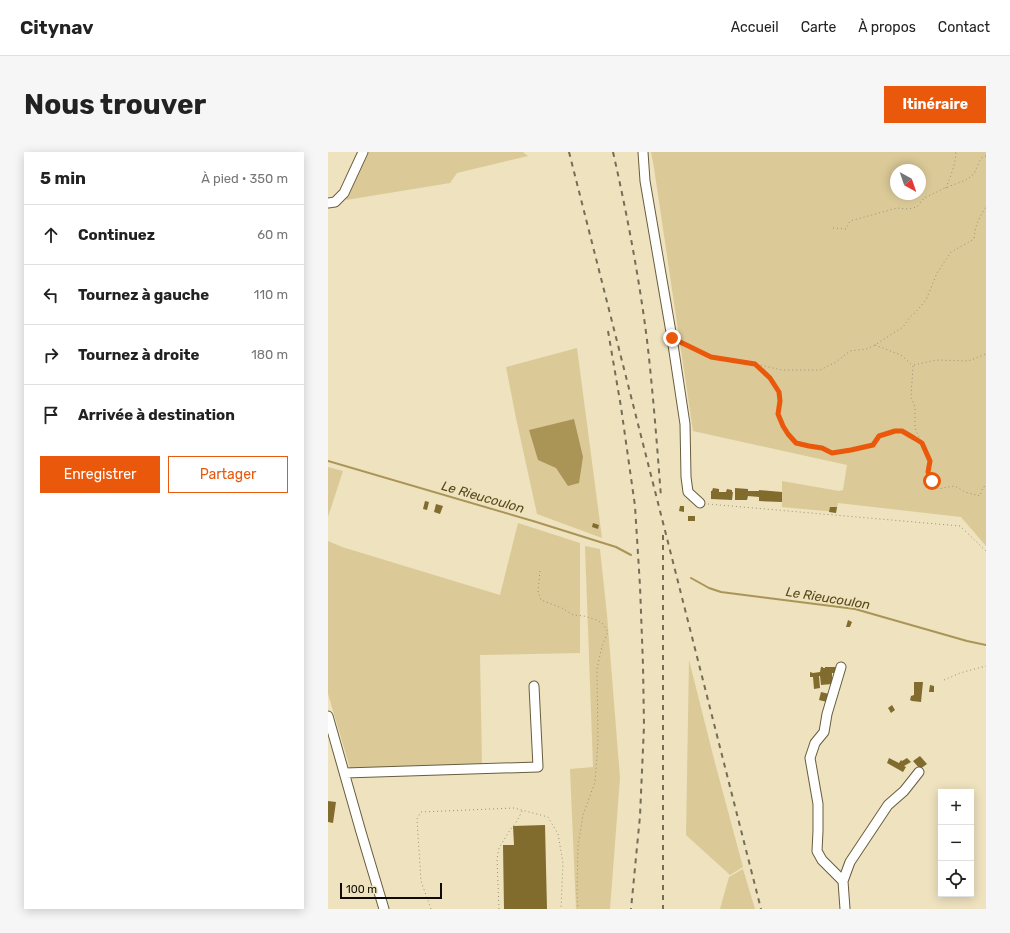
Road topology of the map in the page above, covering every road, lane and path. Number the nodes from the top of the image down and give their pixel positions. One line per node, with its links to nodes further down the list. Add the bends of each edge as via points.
1 (363, 152): 6 (street, via 344,193 335,202)
2 (643, 152): 9 (street, via 645,181)
3 (956, 152): 5 (path, via 952,174)
4 (986, 156): 5 (path, via 981,158 974,174)
5 (945, 188): 8 (path, via 924,198 917,207 897,208 850,221 846,229)
6 (328, 203)
7 (986, 207): 10 (path, via 975,229 974,239 951,252 937,273 926,300 903,327)
8 (832, 228)
9 (672, 338): 12 (path, via 711,357); 16 (street, via 684,424 688,492)
10 (875, 345): 12 (path, via 850,351 820,370 782,370); 13 (path, via 901,355)
11 (986, 354): 13 (path, via 968,361 936,360)
12 (755, 364): 14 (path, via 770,378 779,392 778,414 783,426 796,443 822,448 832,453 873,445 879,436 895,431 902,431)
13 (913, 366): 14 (path, via 911,397 915,407 915,428)
14 (922, 443): 15 (path, via 930,461 928,472 938,489 956,486 965,492 980,496 983,487)
15 (986, 486)
16 (700, 503): 17 (path, via 960,526)
17 (986, 551)
18 (540, 572): 32 (path, via 538,592 541,600 573,614 597,620 608,632 597,669 598,741 595,782 583,815 578,846)
19 (986, 666): 21 (path)
20 (841, 667): 27 (street, via 824,732 815,743 810,758 818,804 817,851 822,860)
21 (944, 680)
22 (534, 686): 25 (street, via 538,767)
23 (328, 716): 25 (street)
24 (919, 772): 27 (street, via 888,806 850,862)
25 (345, 773): 28 (street)
26 (522, 810): 29 (path, via 514,808 421,812 417,819 421,881); 30 (path, via 499,848 497,859); 31 (path, via 548,817 558,834 562,863)
27 (843, 880): 33 (street)
28 (384, 909)
29 (431, 909)
30 (500, 909)
31 (561, 909)
32 (578, 909)
33 (845, 909)

